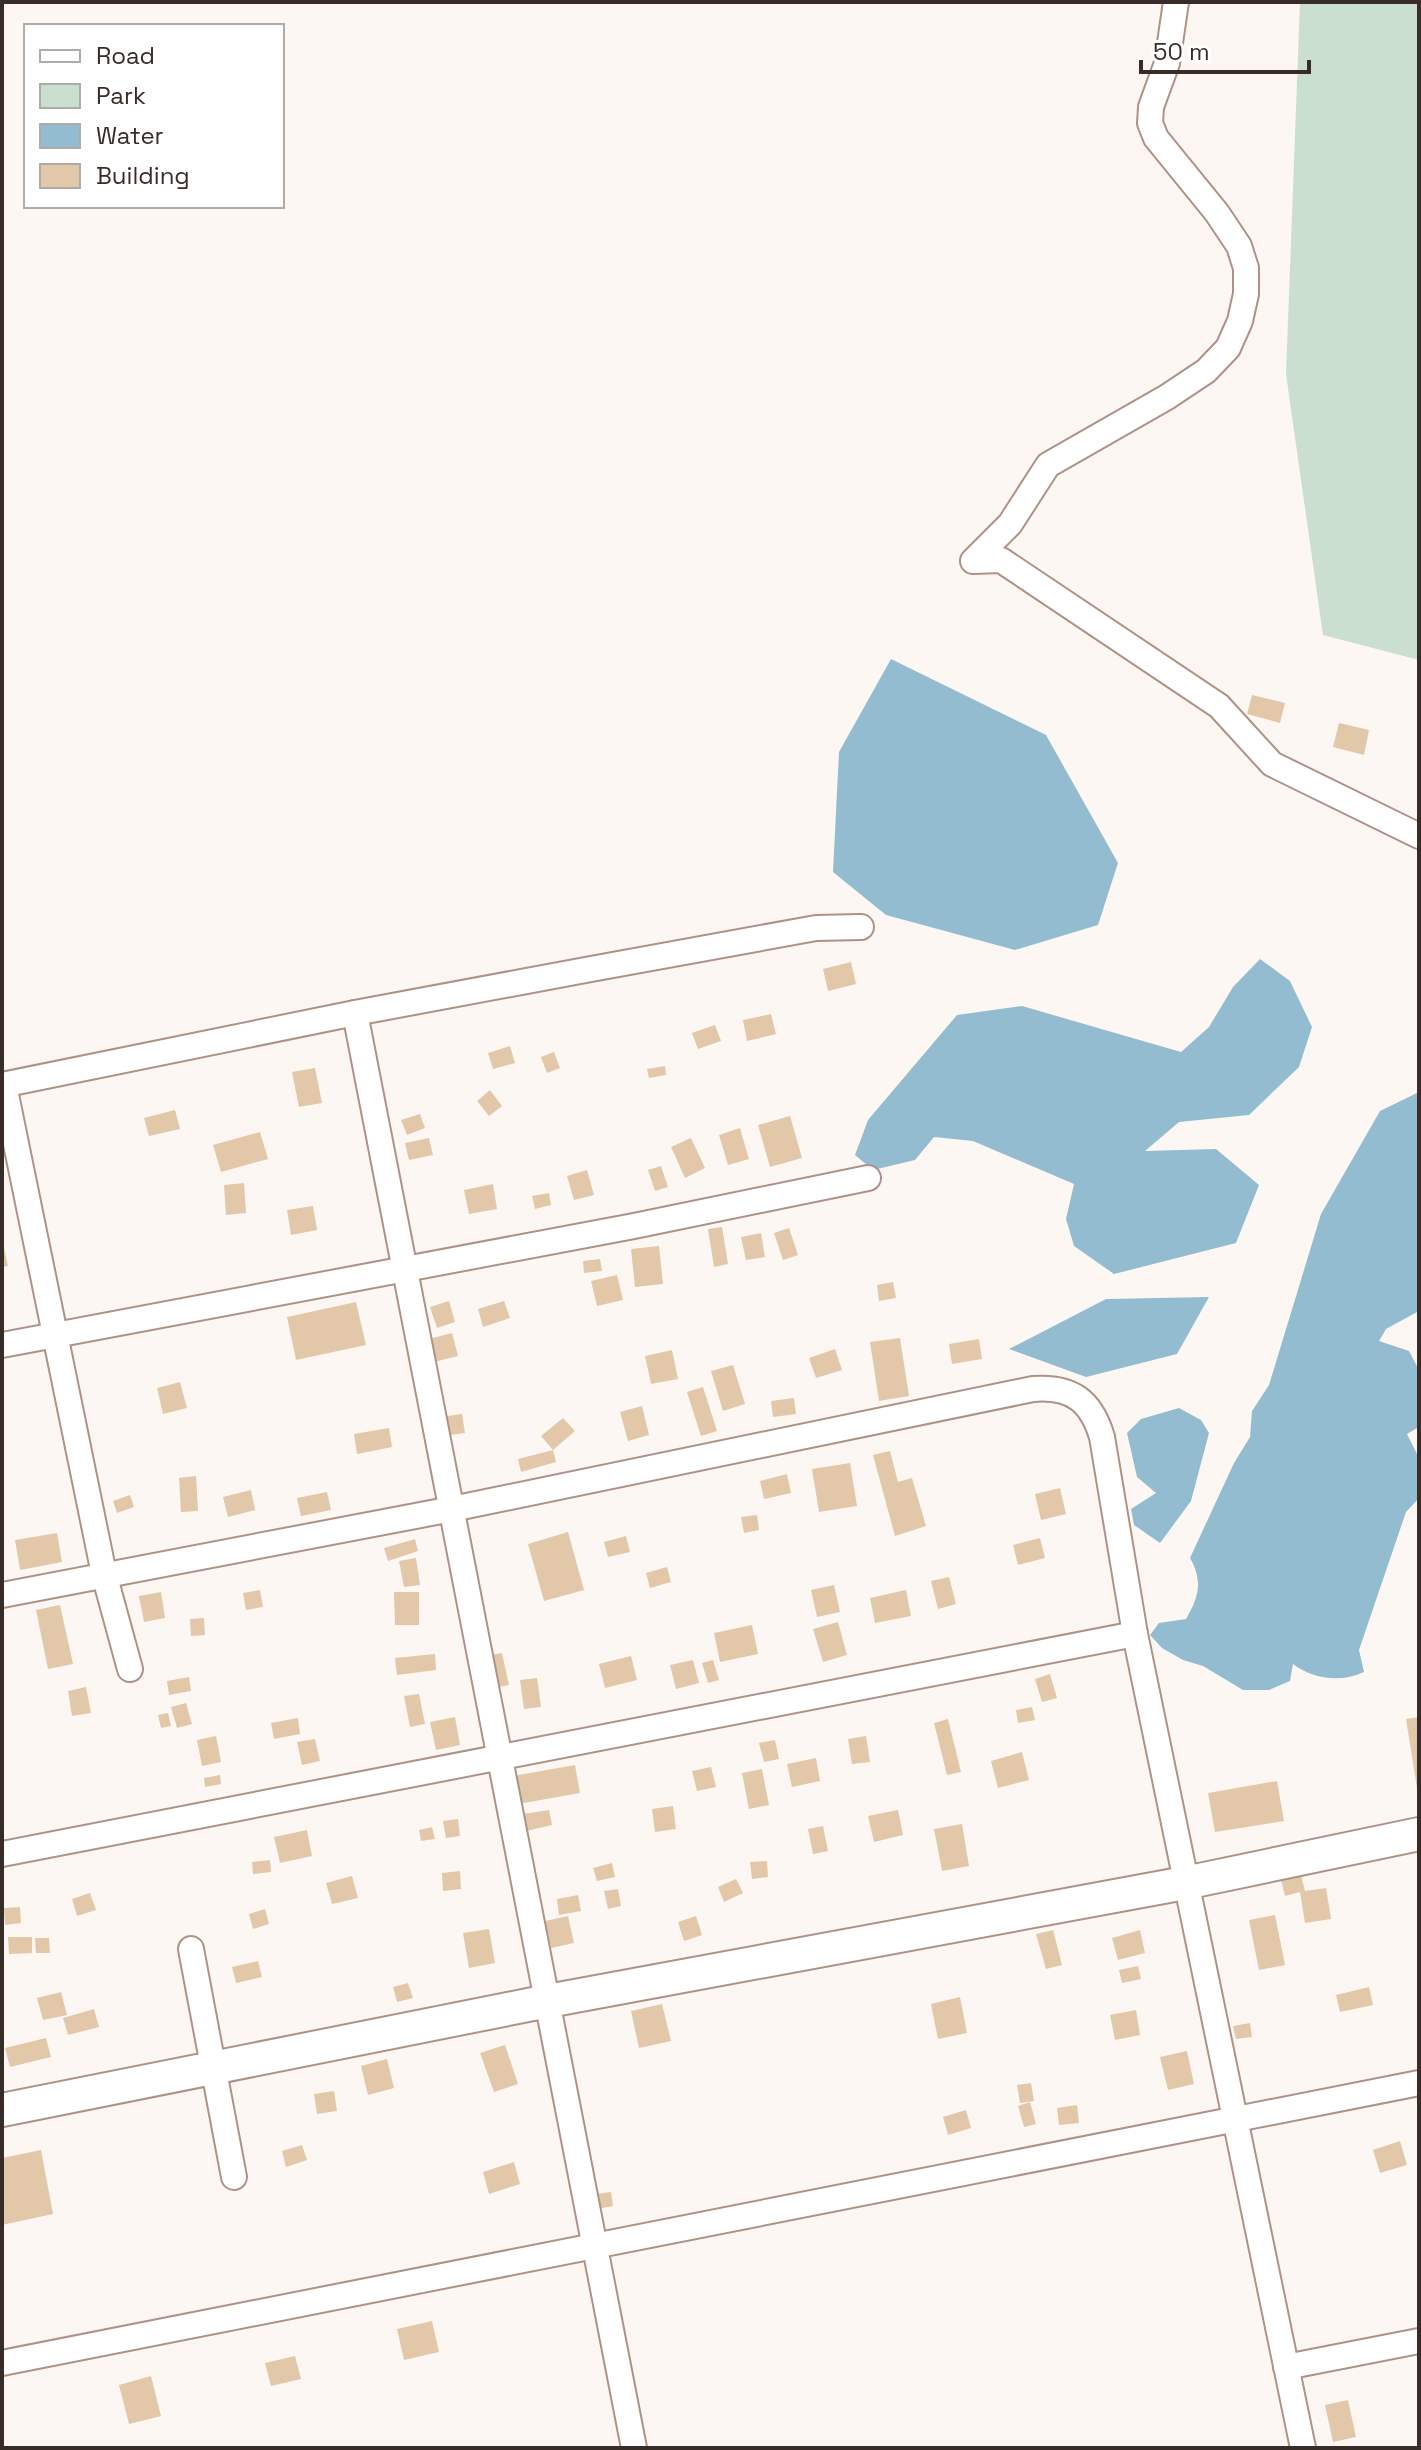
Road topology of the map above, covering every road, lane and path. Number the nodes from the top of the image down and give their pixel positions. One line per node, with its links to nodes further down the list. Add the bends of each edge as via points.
1 (1176, 2): 2 (street, via 1167,63 1150,123 1239,246 1246,268 1240,321 1228,348 1206,371 1048,465 1010,524 973,561 1001,560 1219,706 1272,764)
2 (1419, 836)
3 (861, 927): 4 (street, via 816,928)
4 (355, 1013): 5 (street); 7 (street)
5 (3, 1085): 8 (street)
6 (868, 1178): 7 (street)
7 (406, 1269): 8 (street); 10 (street)
8 (57, 1334): 9 (street); 11 (street)
9 (2, 1345)
10 (452, 1509): 11 (street); 13 (street, via 1051,1388 1070,1393 1097,1419); 15 (street)
11 (104, 1574): 12 (street); 14 (street)
12 (2, 1595)
13 (1135, 1634): 15 (street); 18 (street)
14 (130, 1669)
15 (501, 1759): 17 (street); 20 (street)
16 (1419, 1834): 18 (street)
17 (2, 1854)
18 (1185, 1883): 20 (street); 24 (street)
19 (191, 1949): 21 (street)
20 (548, 2001): 21 (street); 26 (street)
21 (214, 2069): 23 (street); 25 (street)
22 (1419, 2083): 24 (street)
23 (2, 2110)
24 (1234, 2119): 26 (street); 29 (street)
25 (234, 2177)
26 (595, 2246): 28 (street); 30 (street)
27 (1419, 2341): 29 (street)
28 (2, 2363)
29 (1286, 2367): 31 (street)
30 (634, 2448)
31 (1303, 2448)

